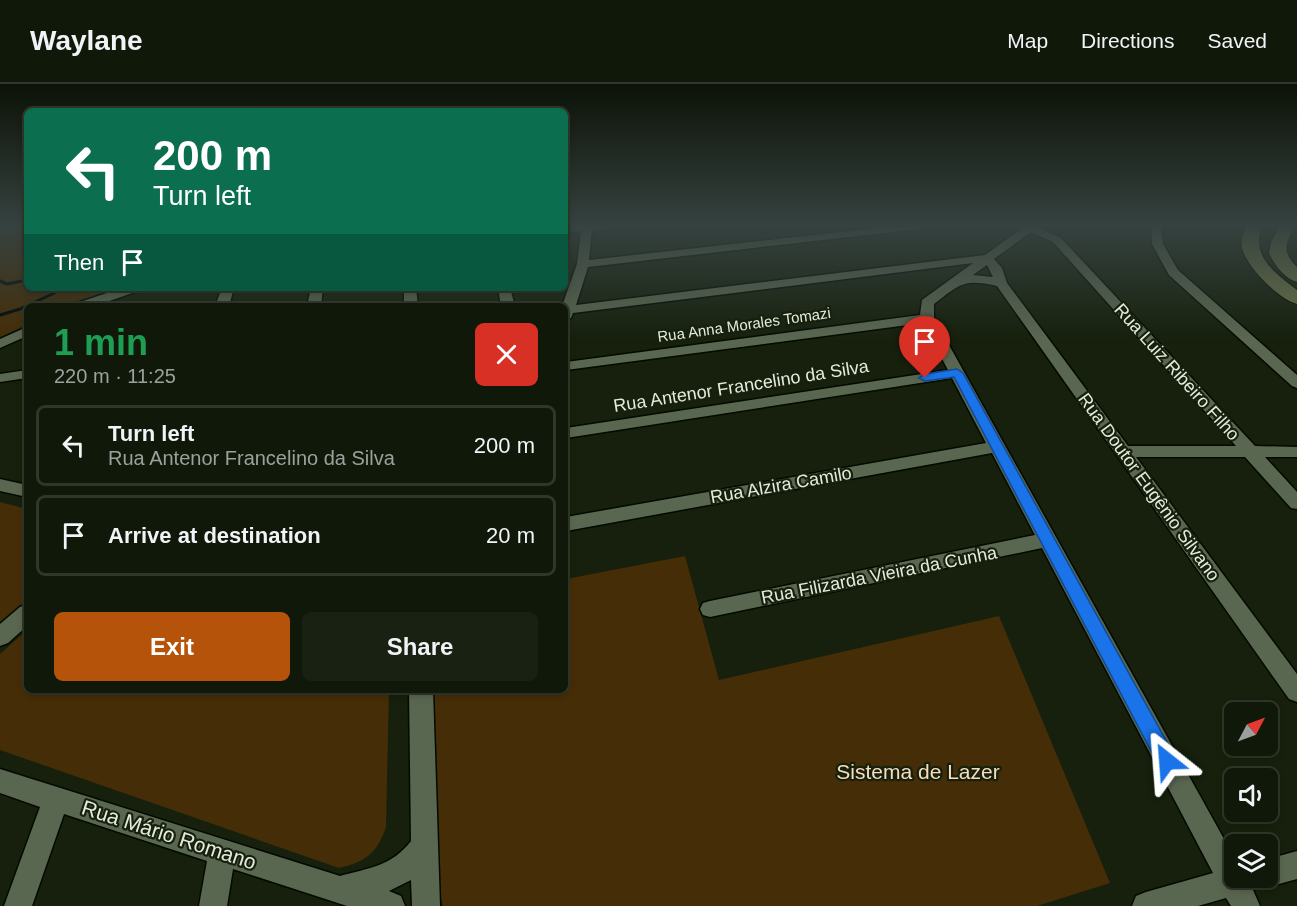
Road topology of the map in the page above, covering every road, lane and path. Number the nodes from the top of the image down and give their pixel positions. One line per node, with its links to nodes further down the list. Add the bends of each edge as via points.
1 (588, 263): 9 (street)
2 (946, 263): 10 (street)
3 (980, 263): 12 (street)
4 (992, 263): 15 (street, Rua Doutor Eugênio Silvano)
5 (1081, 263): 32 (street, Rua Luiz Ribeiro Filho)
6 (1168, 263): 28 (street)
7 (1258, 263): 17 (main road)
8 (1284, 263): 13 (main road)
9 (583, 264): 19 (street)
10 (933, 265): 11 (street); 12 (street)
11 (911, 268): 14 (street); 21 (street)
12 (971, 270): 14 (street); 15 (street)
13 (1297, 277)
14 (954, 282): 15 (street, via 983,279); 20 (street)
15 (1001, 283): 31 (street, Rua Doutor Eugênio Silvano)
16 (126, 291): 18 (street)
17 (1297, 299)
18 (91, 303)
19 (568, 306)
20 (927, 310): 24 (street, Rua Anna Morales Tomazi, via 895,322); 25 (street)
21 (568, 312)
22 (24, 332): 23 (street)
23 (0, 344)
24 (568, 366)
25 (957, 373): 29 (street, Rua Antenor Francelino da Silva); 30 (street)
26 (24, 374): 27 (street)
27 (0, 378)
28 (1297, 383)
29 (568, 433)
30 (997, 447): 37 (street, Rua Alzira Camilo); 38 (street)
31 (1123, 451): 32 (street); 42 (street, Rua Doutor Eugênio Silvano)
32 (1250, 452): 33 (street); 36 (street, Rua Luiz Ribeiro Filho)
33 (1297, 452)
34 (0, 485): 35 (street)
35 (24, 490)
36 (1297, 503)
37 (568, 524)
38 (1047, 540): 39 (street, Rua Filizarda Vieira da Cunha); 47 (street)
39 (710, 609)
40 (24, 616): 41 (street)
41 (0, 637)
42 (1297, 692)
43 (421, 693): 46 (street)
44 (0, 781): 45 (street, Rua Mário Romano)
45 (56, 799): 48 (street, Rua Mário Romano); 54 (street)
46 (425, 845): 53 (street, Rua Mário Romano, via 409,864 388,877); 57 (street)
47 (1224, 851)
48 (222, 852): 53 (street, Rua Mário Romano); 55 (street)
49 (1297, 865): 50 (street)
50 (1278, 870)
51 (1224, 884): 58 (street)
52 (1242, 888): 59 (street)
53 (338, 889): 56 (street, Rua Mário Romano)
54 (18, 906)
55 (213, 906)
56 (391, 906)
57 (426, 906)
58 (1146, 906)
59 (1246, 906)

